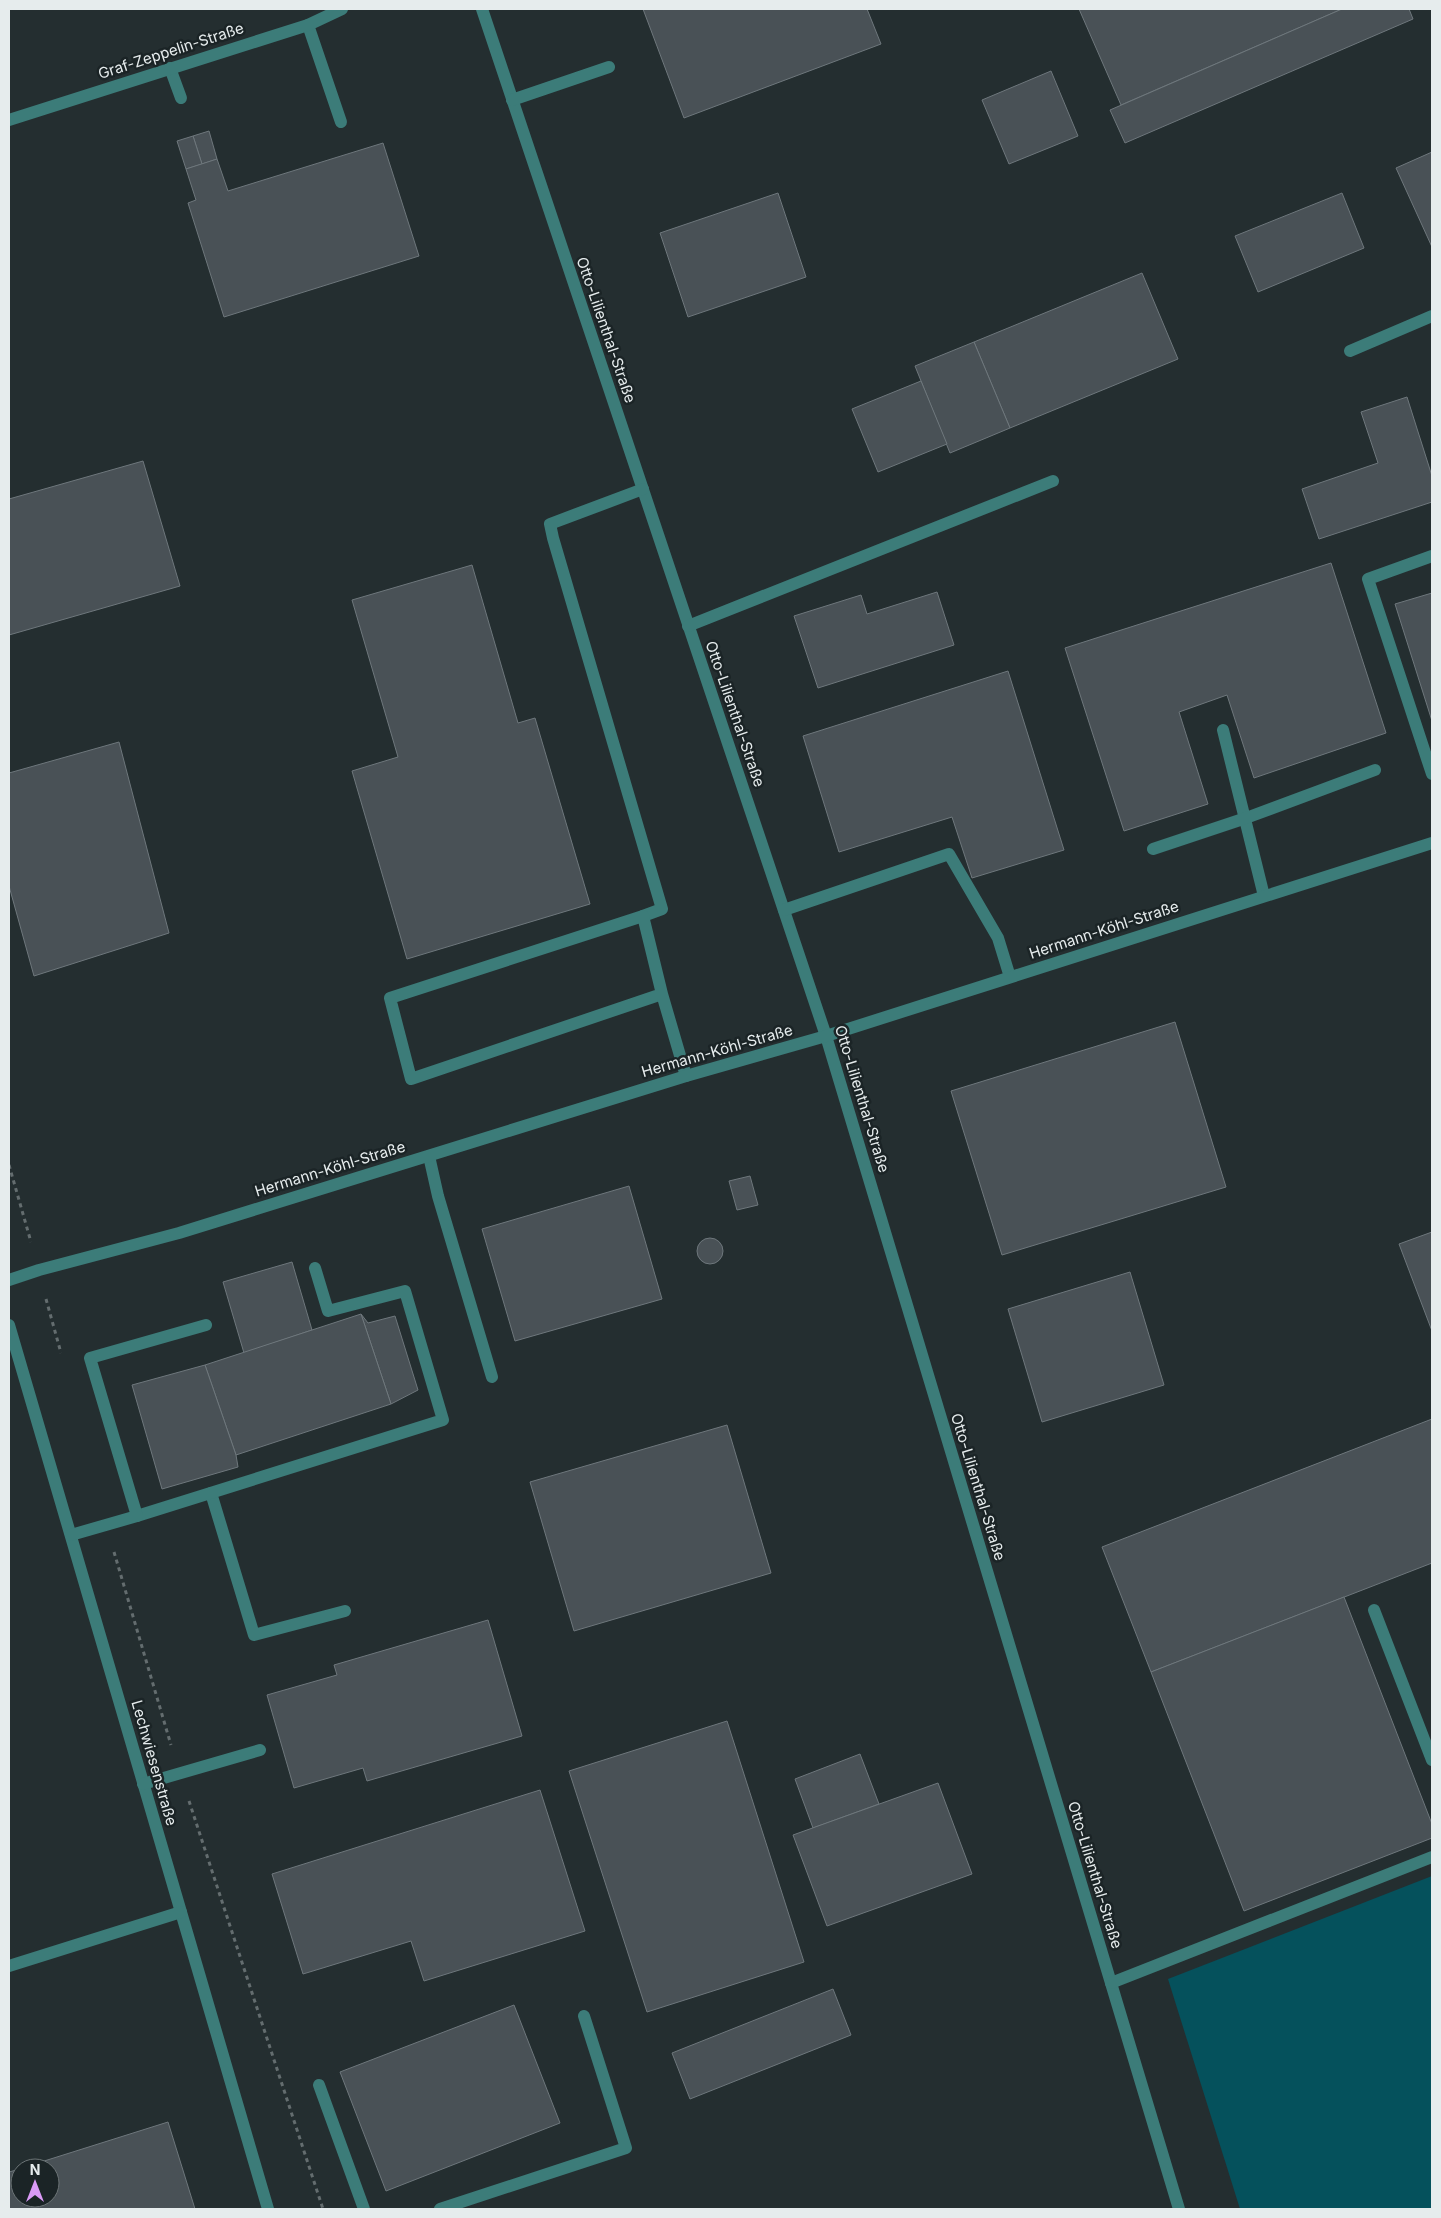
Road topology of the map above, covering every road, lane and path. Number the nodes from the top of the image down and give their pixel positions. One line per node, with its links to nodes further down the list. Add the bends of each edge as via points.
1 (342, 9): 3 (street, Graf-Zeppelin-Straße)
2 (482, 9): 7 (street, Otto-Lilienthal-Straße)
3 (308, 25): 5 (street, Graf-Zeppelin-Straße); 9 (street)
4 (608, 67): 7 (street)
5 (170, 68): 6 (street); 8 (street, Graf-Zeppelin-Straße)
6 (181, 98)
7 (512, 100): 13 (street, Otto-Lilienthal-Straße)
8 (9, 120)
9 (341, 122)
10 (1432, 316): 11 (street)
11 (1350, 351)
12 (1052, 481): 15 (street)
13 (642, 489): 15 (street, Otto-Lilienthal-Straße); 24 (street, via 550,524 662,909)
14 (1432, 556): 18 (street, via 1368,579)
15 (688, 626): 23 (street, Otto-Lilienthal-Straße)
16 (1222, 730): 19 (street)
17 (1375, 770): 19 (street)
18 (1432, 774)
19 (1246, 818): 21 (street); 22 (street)
20 (1432, 843): 22 (street, Hermann-Köhl-Straße)
21 (1153, 849)
22 (1264, 896): 25 (street, Hermann-Köhl-Straße)
23 (784, 910): 25 (street, via 949,854 998,938); 27 (street, Otto-Lilienthal-Straße)
24 (643, 916): 26 (street); 26 (street, via 390,998 411,1079)
25 (1010, 977): 27 (street, Hermann-Köhl-Straße)
26 (662, 994): 28 (street)
27 (826, 1036): 28 (street, Hermann-Köhl-Straße); 51 (street, Otto-Lilienthal-Straße)
28 (686, 1076): 29 (street, Hermann-Köhl-Straße)
29 (428, 1156): 32 (street, Hermann-Köhl-Straße, via 179,1233); 37 (street)
30 (9, 1165): 32 (path)
31 (315, 1268): 38 (street, via 328,1311 405,1291 443,1420)
32 (39, 1270): 33 (street, Hermann-Köhl-Straße); 36 (path)
33 (9, 1280)
34 (9, 1325): 41 (street, Lechwiesenstraße)
35 (206, 1325): 39 (street, via 90,1358)
36 (61, 1355)
37 (492, 1377)
38 (211, 1493): 39 (street); 43 (street, via 254,1635)
39 (137, 1516): 40 (street)
40 (106, 1525): 41 (street); 46 (path)
41 (70, 1534): 47 (street, Lechwiesenstraße)
42 (1374, 1610): 45 (street)
43 (345, 1611)
44 (260, 1750): 46 (street)
45 (1432, 1760)
46 (180, 1774): 47 (street); 55 (path)
47 (143, 1784): 49 (street, Lechwiesenstraße)
48 (1432, 1857): 51 (street)
49 (181, 1912): 50 (street); 54 (street, Lechwiesenstraße)
50 (9, 1966)
51 (1111, 1984): 58 (street, Otto-Lilienthal-Straße)
52 (584, 2016): 57 (street, via 626,2148)
53 (318, 2085): 56 (street)
54 (268, 2209)
55 (323, 2209)
56 (364, 2209)
57 (440, 2209)
58 (1179, 2209)

